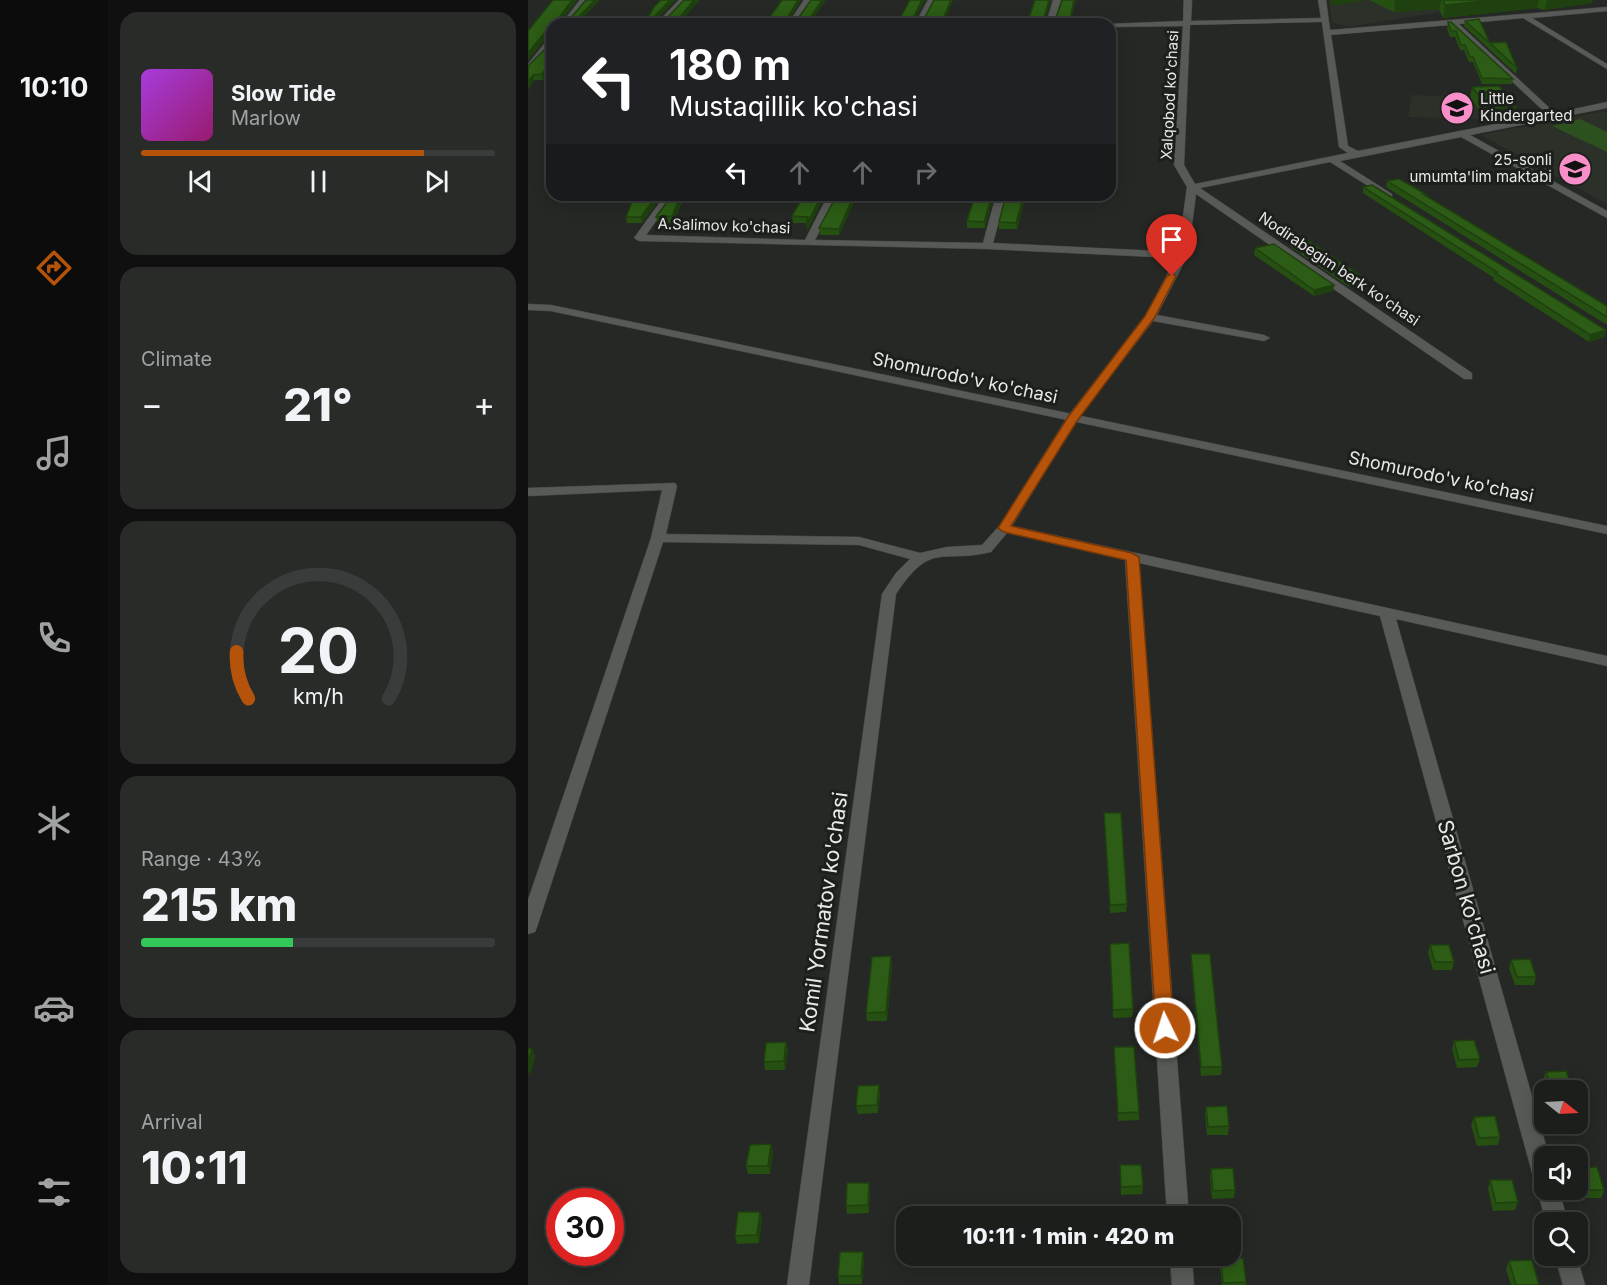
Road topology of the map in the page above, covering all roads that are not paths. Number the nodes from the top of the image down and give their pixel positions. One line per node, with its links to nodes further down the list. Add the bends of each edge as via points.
1 (584, 0): 10 (street)
2 (683, 0): 11 (street)
3 (808, 0): 12 (street)
4 (932, 0): 13 (street)
5 (1057, 0): 14 (street)
6 (1188, 0): 17 (street, Xalqobod ko'chasi)
7 (1322, 0): 15 (street)
8 (1607, 9): 9 (street)
9 (1524, 16): 16 (street); 21 (street)
10 (570, 18)
11 (666, 18)
12 (796, 18)
13 (922, 18)
14 (1052, 18)
15 (1326, 20): 17 (street); 19 (street)
16 (1452, 22): 19 (street); 24 (street)
17 (1187, 23): 18 (street); 28 (street, Xalqobod ko'chasi, via 1179,165)
18 (1116, 25)
19 (1328, 33): 26 (street, via 1344,147)
20 (546, 49): 22 (street)
21 (1607, 67)
22 (528, 69)
23 (1607, 105): 24 (street)
24 (1553, 115): 25 (street)
25 (1461, 133): 26 (street); 33 (street)
26 (1356, 154): 27 (street)
27 (1331, 159): 28 (street); 32 (street)
28 (1192, 187): 36 (street); 40 (street, Nodirabegim berk ko'chasi)
29 (666, 201): 34 (street, A.Salimov ko'chasi, via 639,238)
30 (829, 201): 34 (street, A.Salimov ko'chasi)
31 (999, 201): 35 (street)
32 (1400, 203)
33 (1607, 214)
34 (808, 243): 35 (street)
35 (987, 246): 36 (street)
36 (1183, 255): 38 (street)
37 (528, 307): 41 (street, Shomurodo'v ko'chasi, via 551,308)
38 (1150, 317): 39 (street); 41 (street)
39 (1264, 338)
40 (1468, 376)
41 (1072, 419): 43 (street); 44 (street, Shomurodo'v ko'chasi)
42 (528, 492): 45 (street, via 670,486)
43 (1004, 528): 46 (street, via 986,549); 47 (street)
44 (1607, 530)
45 (658, 538): 46 (street, via 859,541); 50 (street)
46 (920, 557): 55 (street, Komil Yormatov ko'chasi, via 889,594)
47 (1132, 557): 48 (street); 52 (street)
48 (1387, 613): 49 (street); 51 (street, Sarbon ko'chasi)
49 (1607, 661)
50 (528, 927)
51 (1536, 1146)
52 (1177, 1206)
53 (1182, 1266): 56 (street)
54 (1569, 1266): 57 (street)
55 (798, 1285)
56 (1183, 1285)
57 (1574, 1285)

